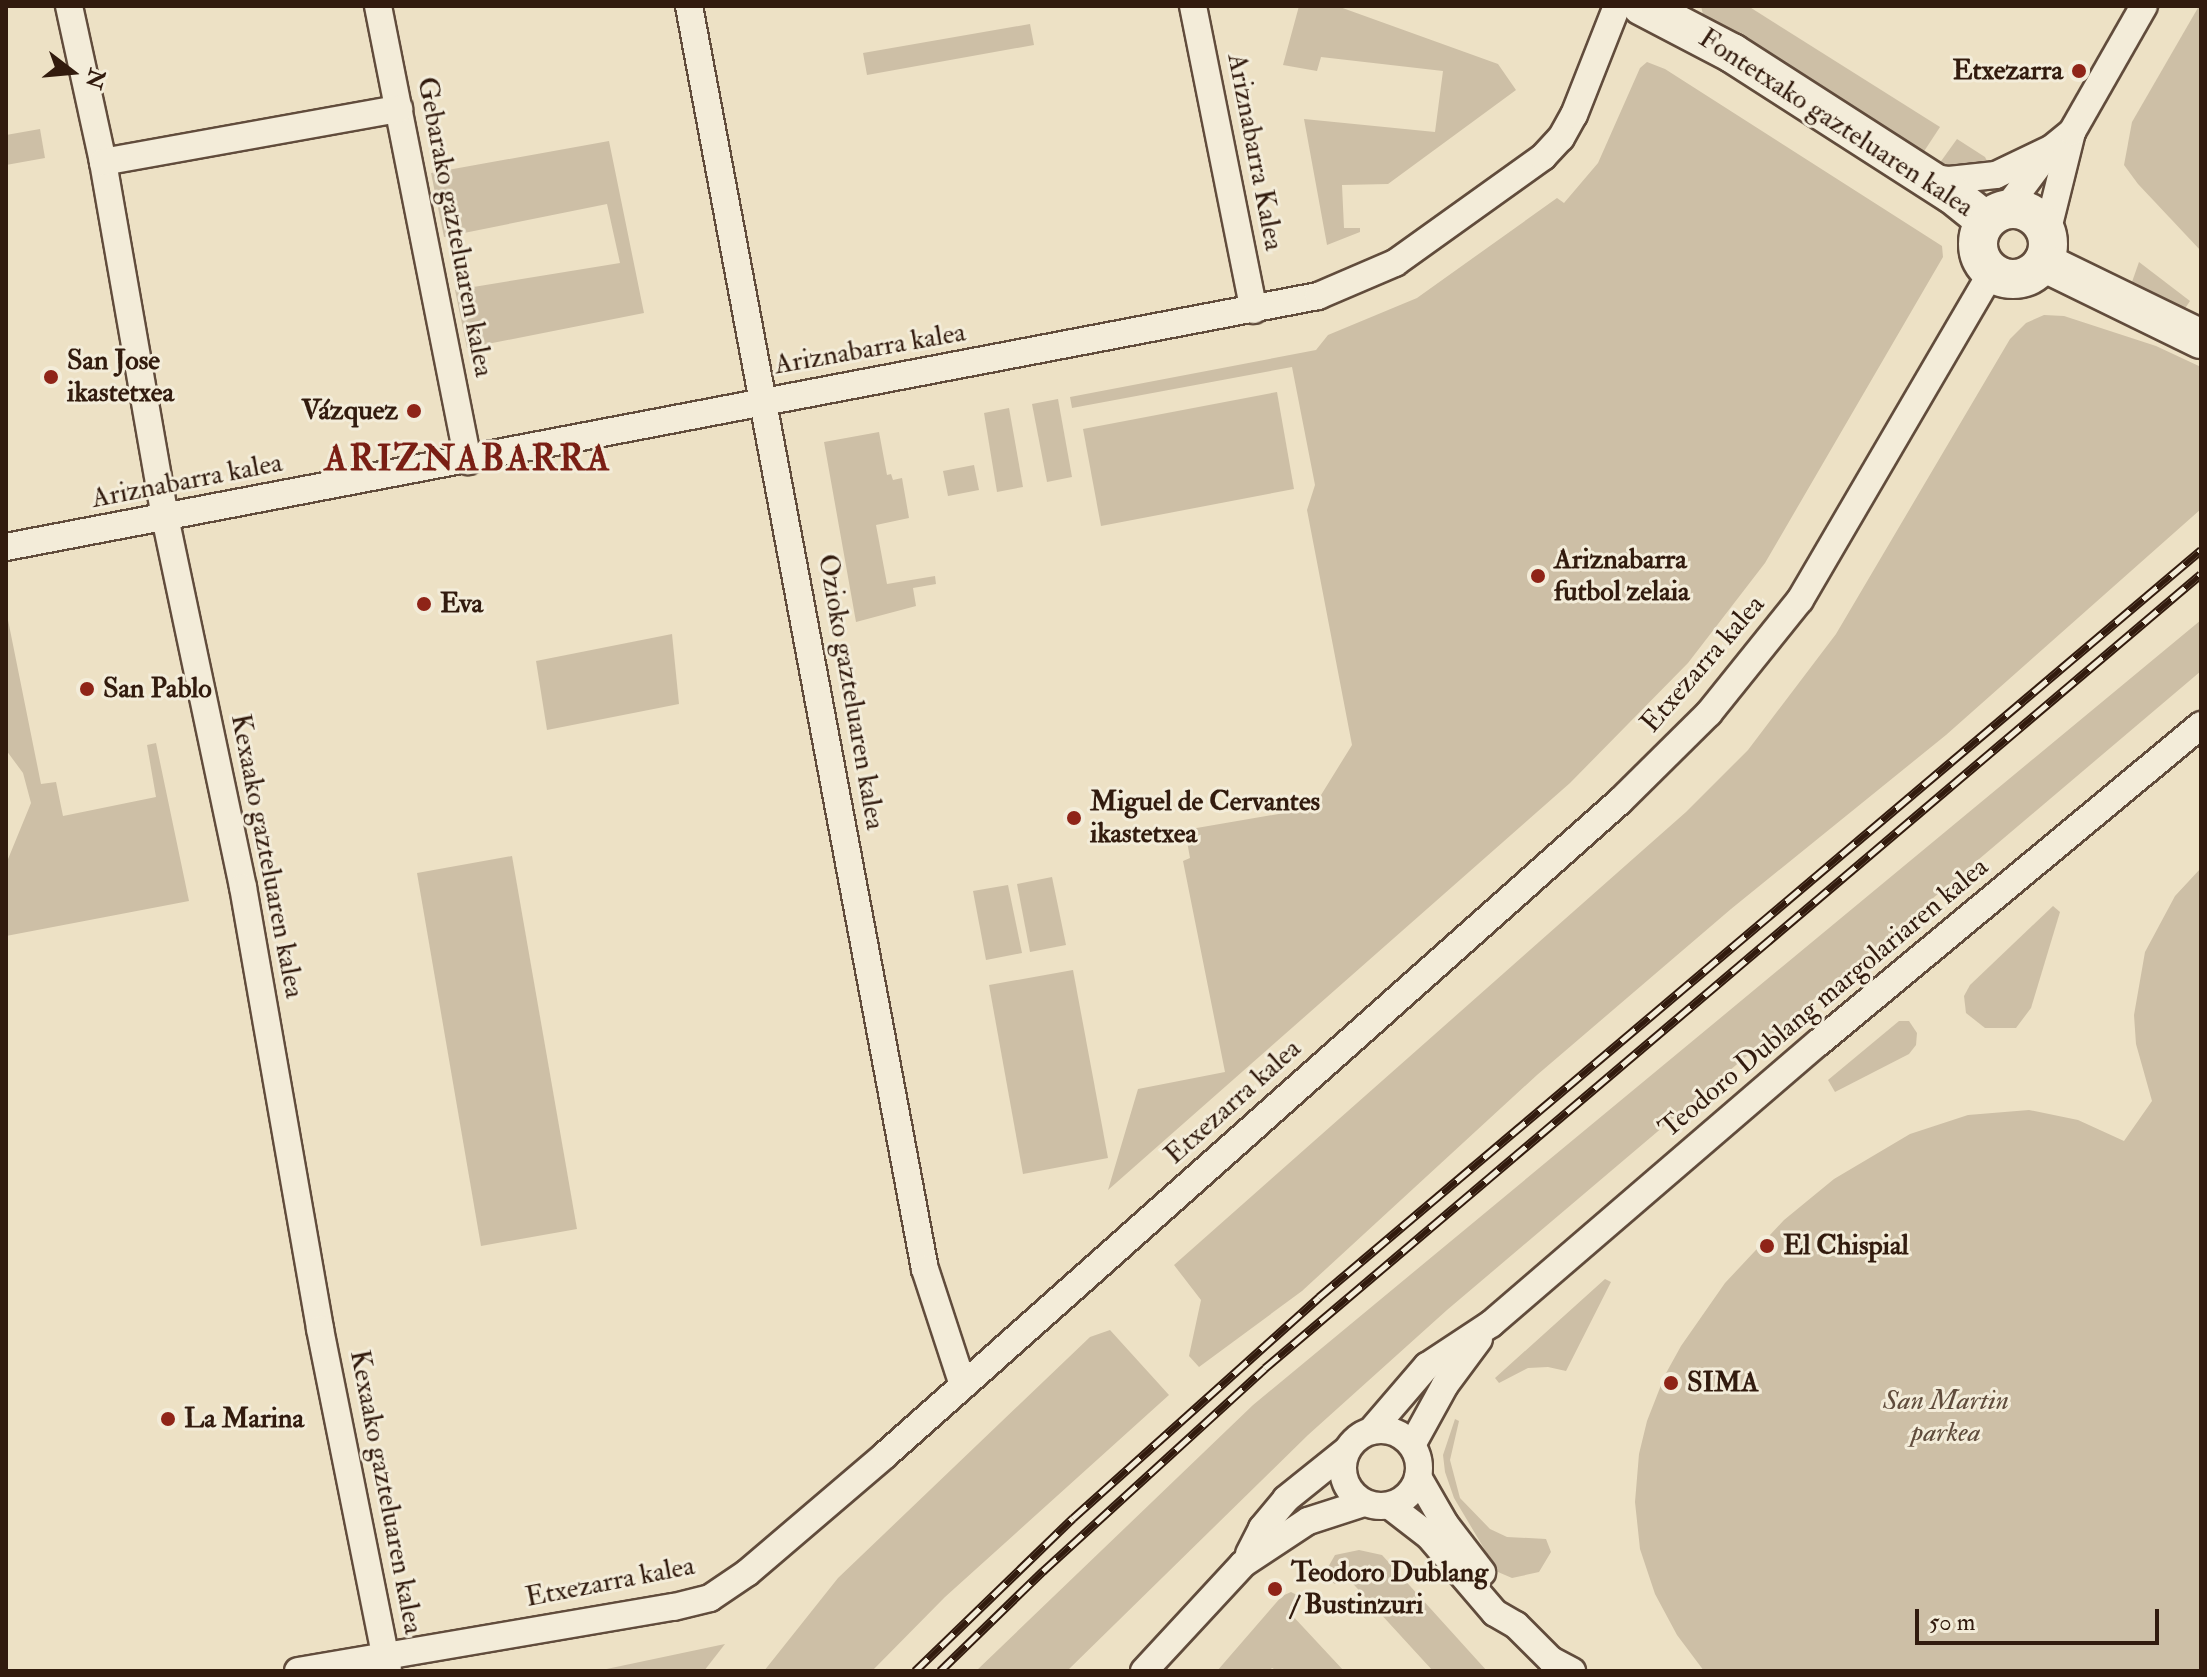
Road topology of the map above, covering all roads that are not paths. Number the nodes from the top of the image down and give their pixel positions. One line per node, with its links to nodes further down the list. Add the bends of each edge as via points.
1 (69, 6): 10 (street, Kexaako gazteluaren kalea)
2 (378, 6): 8 (street, Gebarako gazteluaren kalea)
3 (689, 6): 17 (street, Ozioko gazteluaren kalea)
4 (1193, 6): 15 (street, Ariznabarra Kalea)
5 (1617, 6): 15 (street, Ariznabarra kalea, via 1574,115 1543,157 1395,263 1329,293)
6 (1642, 6): 11 (main road, Fontetxako gazteluaren kalea, via 1720,46)
7 (2144, 6): 9 (street)
8 (399, 109): 10 (street); 18 (street, Gebarako gazteluaren kalea)
9 (2062, 140): 11 (street, via 1996,175); 12 (street); 13 (street)
10 (103, 162): 19 (street, Kexaako gazteluaren kalea)
11 (1926, 177): 12 (main road, Fontetxako gazteluaren kalea)
12 (1996, 215): 13 (main road, via 2026,211 2042,224); 14 (main road, via 1980,231 1979,254)
13 (2045, 247): 14 (main road, via 2026,277); 16 (main road)
14 (1992, 272): 23 (street, Etxezarra kalea, via 1800,600 1709,713 1620,801)
15 (1254, 310): 17 (street, Ariznabarra kalea)
16 (2201, 339)
17 (764, 401): 18 (street, Ariznabarra kalea); 23 (street, Ozioko gazteluaren kalea, via 925,1269)
18 (468, 461): 19 (street, Ariznabarra kalea)
19 (165, 517): 20 (street, Ariznabarra kalea); 31 (street, Kexaako gazteluaren kalea, via 243,887 320,1329)
20 (6, 547)
21 (2201, 725): 22 (street, Teodoro Dublang margolariaren kalea)
22 (1491, 1324): 24 (street, Teodoro Dublang margolariaren kalea, via 1427,1366); 25 (street, Teodoro Dublang margolariaren kalea, via 1445,1385)
23 (963, 1385): 31 (street, Etxezarra kalea, via 747,1573 710,1598)
24 (1371, 1431): 25 (street, via 1393,1432); 26 (street)
25 (1412, 1445): 27 (street)
26 (1347, 1450): 28 (street, via 1344,1481); 29 (street, via 1286,1499 1262,1528)
27 (1418, 1477): 28 (street, via 1408,1495); 30 (street)
28 (1377, 1505): 29 (street, via 1308,1521); 30 (street, via 1429,1536 1495,1613)
29 (1243, 1564): 33 (street)
30 (1516, 1625): 34 (street, via 1551,1660)
31 (387, 1662): 32 (street, Etxezarra kalea)
32 (298, 1671)
33 (1144, 1671)
34 (1572, 1671)

